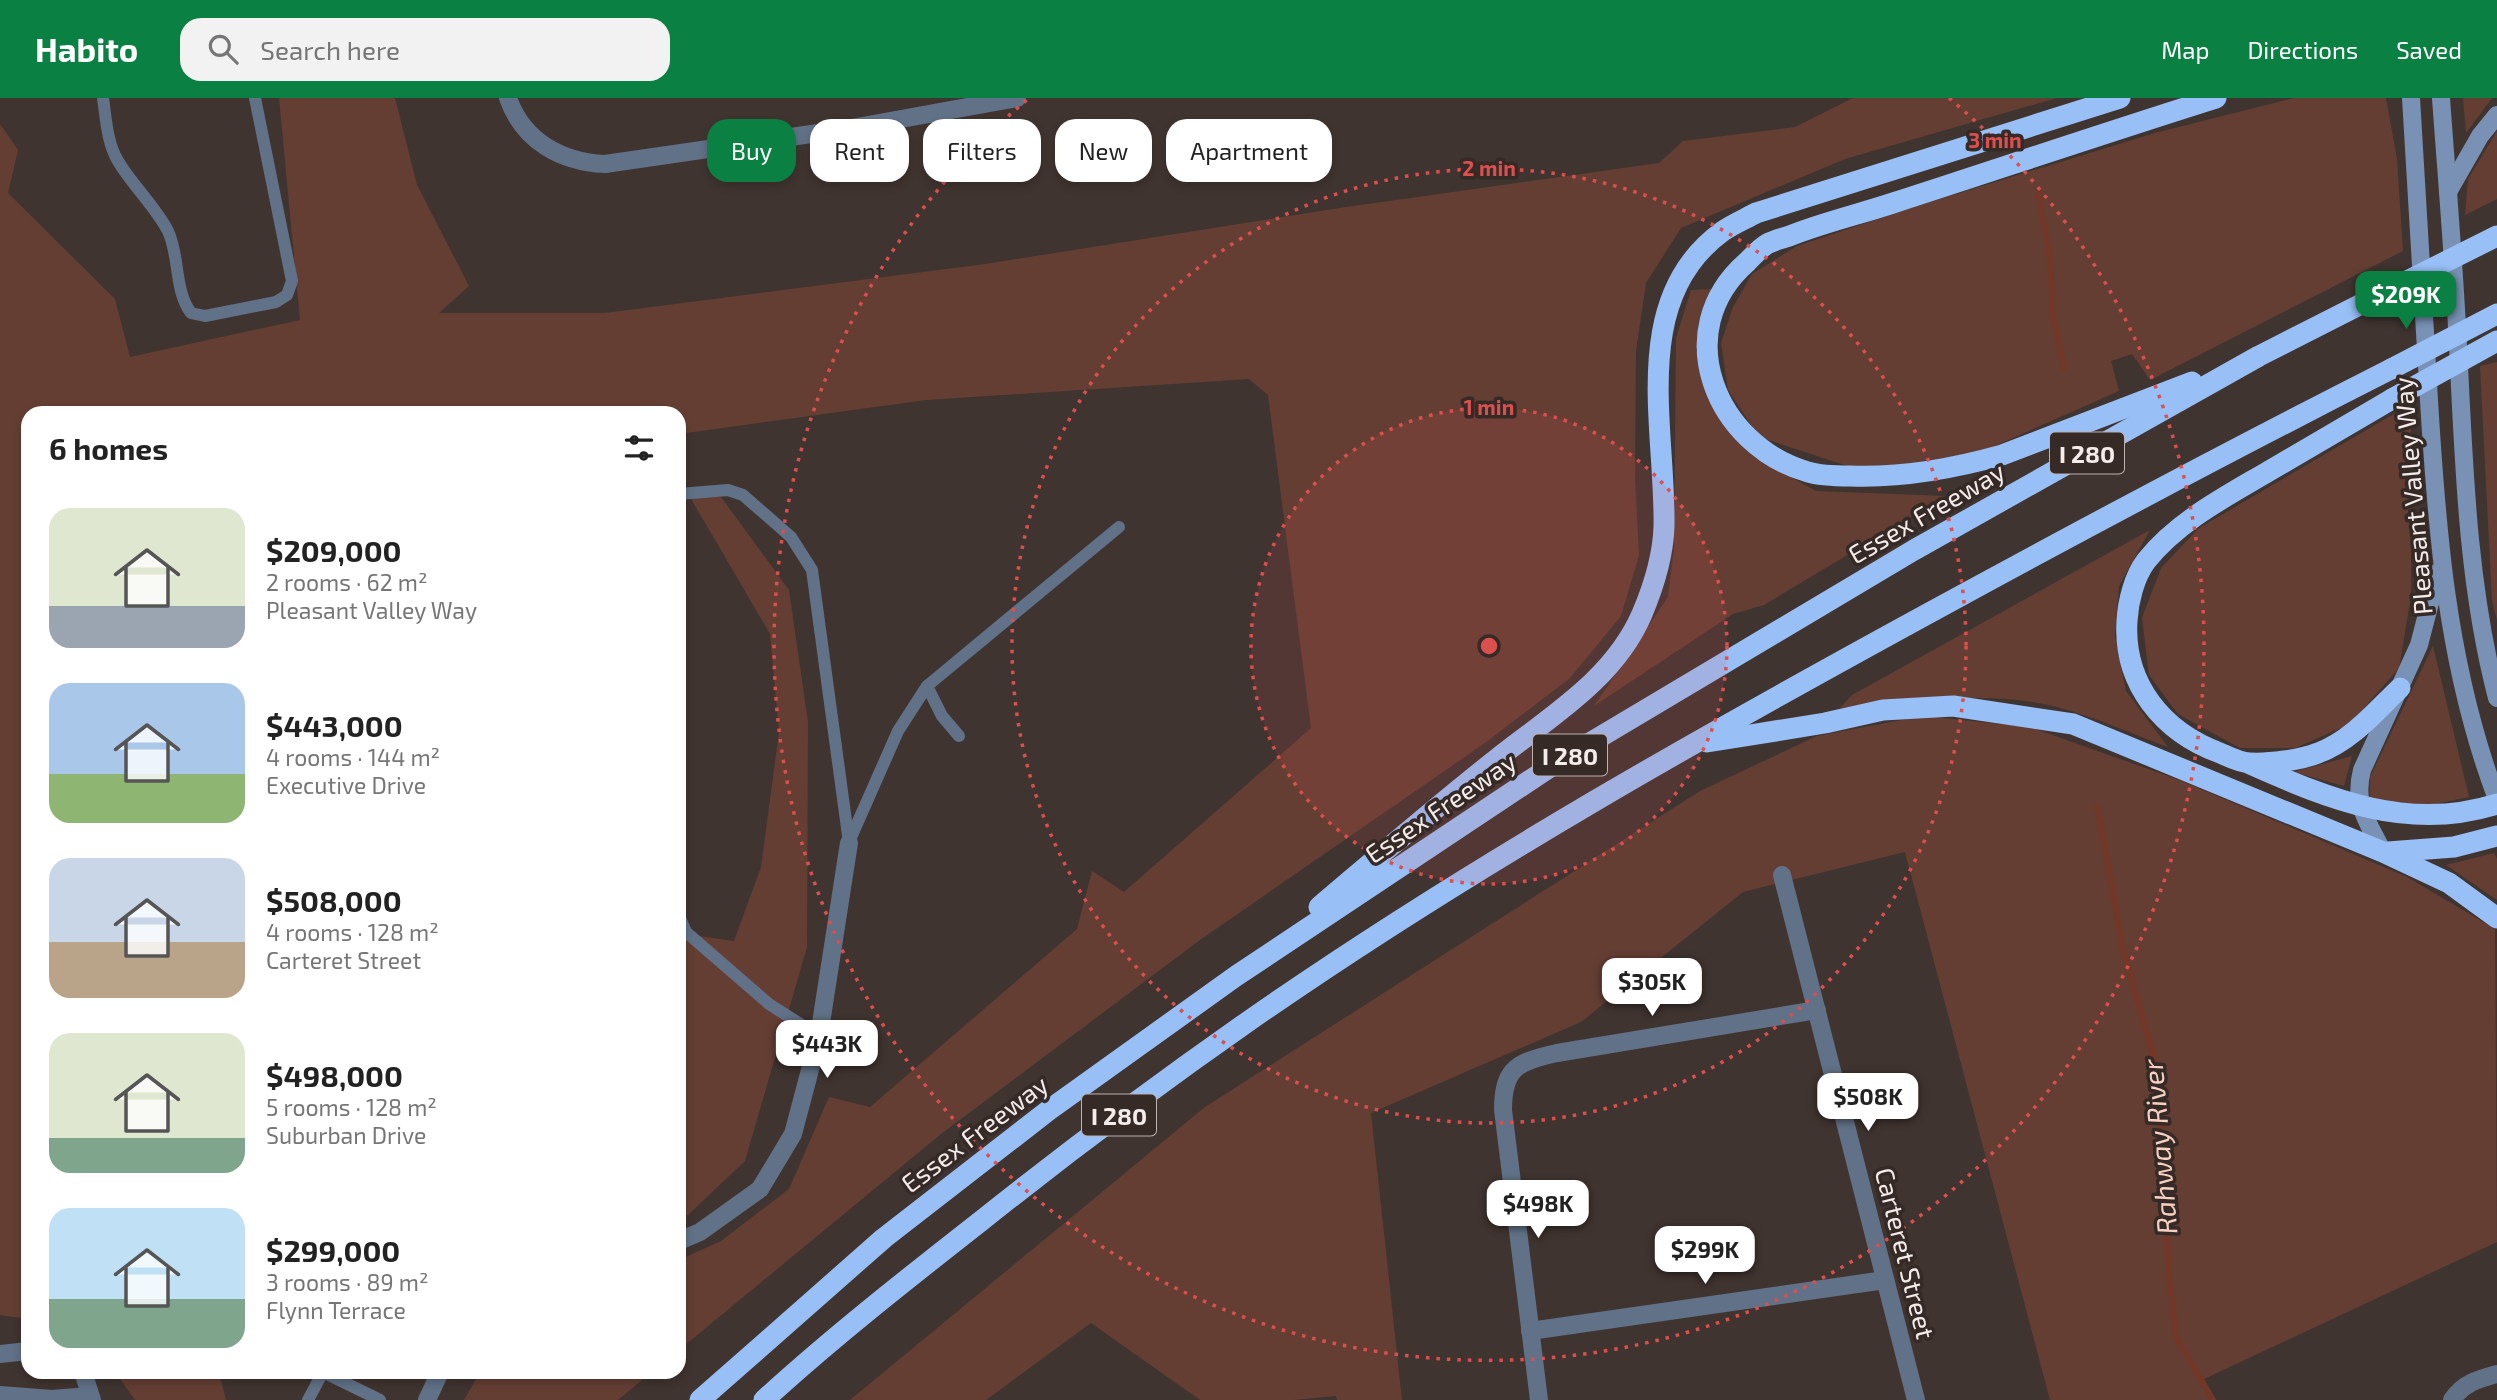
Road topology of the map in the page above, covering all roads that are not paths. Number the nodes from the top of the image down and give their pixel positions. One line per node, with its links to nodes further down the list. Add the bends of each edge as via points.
1 (103, 98): 2 (lane, via 117,160 167,230 183,303 191,313 205,316 276,302 287,295 292,281)
2 (255, 98)
3 (508, 98): 4 (street, via 531,135 565,158 585,163 614,163 846,129)
4 (1017, 98)
5 (2120, 98): 33 (highway, via 1756,213 1724,230 1696,255 1676,284 1665,313 1659,356 1664,529 1656,572 1629,639 1614,662 1558,714 1499,757)
6 (2216, 98): 14 (highway, via 1767,244 1736,271 1715,303 1706,350 1711,379 1725,412 1763,452 1810,473 1849,476 1902,476 2002,455)
7 (2411, 98): 17 (main road, Pleasant Valley Way)
8 (2441, 98): 10 (main road, Pleasant Valley Way)
9 (2497, 115): 10 (main road)
10 (2448, 192): 20 (main road, Pleasant Valley Way, via 2476,598)
11 (2497, 236): 14 (highway, Essex Freeway / I 280, bridge)
12 (2497, 314): 22 (highway, I 280, bridge, via 2209,461)
13 (2497, 341): 23 (highway, bridge, via 2253,480 2176,530 2143,564 2128,612 2127,644 2145,696 2183,735)
14 (2259, 356): 33 (highway, Essex Freeway / I 280, via 1914,550 1553,765)
15 (686, 493): 28 (lane, via 728,490 743,495 791,537 813,570)
16 (1119, 527): 18 (lane)
17 (2441, 561): 19 (main road, via 2419,645); 24 (main road, Pleasant Valley Way, via 2464,695)
18 (926, 686): 21 (lane, via 942,716); 28 (lane, via 898,731)
19 (2400, 688): 23 (highway, via 2356,730 2318,753); 26 (main road, via 2362,770 2357,788)
20 (2497, 698)
21 (960, 736)
22 (1692, 745): 29 (highway, via 1883,710 1953,706 2073,724); 52 (highway, I 280, via 1532,839 1256,1016 1051,1165)
23 (2248, 764): 26 (highway)
24 (2497, 799)
25 (2497, 804): 26 (highway, via 2437,817)
26 (2360, 806): 29 (main road)
27 (2497, 835): 29 (highway, via 2454,847)
28 (849, 843): 35 (street)
29 (2383, 852): 31 (highway, via 2449,883)
30 (1782, 875): 34 (street, Carteret Street)
31 (2497, 918)
32 (686, 932): 35 (lane, via 769,1004)
33 (1236, 975): 51 (highway, Essex Freeway / I 280, via 1049,1110 884,1238)
34 (1817, 1010): 37 (street, Carteret Street); 38 (street, via 1557,1053 1525,1060 1510,1074 1503,1089 1503,1110)
35 (819, 1036): 36 (street, via 793,1134 760,1189)
36 (686, 1238)
37 (1885, 1280): 38 (street); 54 (street, Carteret Street)
38 (1530, 1331): 53 (street)
39 (21, 1352): 40 (street)
40 (0, 1354)
41 (2497, 1374): 55 (street, via 2463,1387)
42 (85, 1379): 47 (street)
43 (319, 1379): 49 (lane)
44 (336, 1379): 48 (lane)
45 (437, 1379): 50 (street)
46 (0, 1395): 47 (street)
47 (91, 1398)
48 (374, 1399)
49 (308, 1400)
50 (427, 1400)
51 (700, 1400)
52 (764, 1400)
53 (1539, 1400)
54 (1916, 1400)
55 (2452, 1400)

